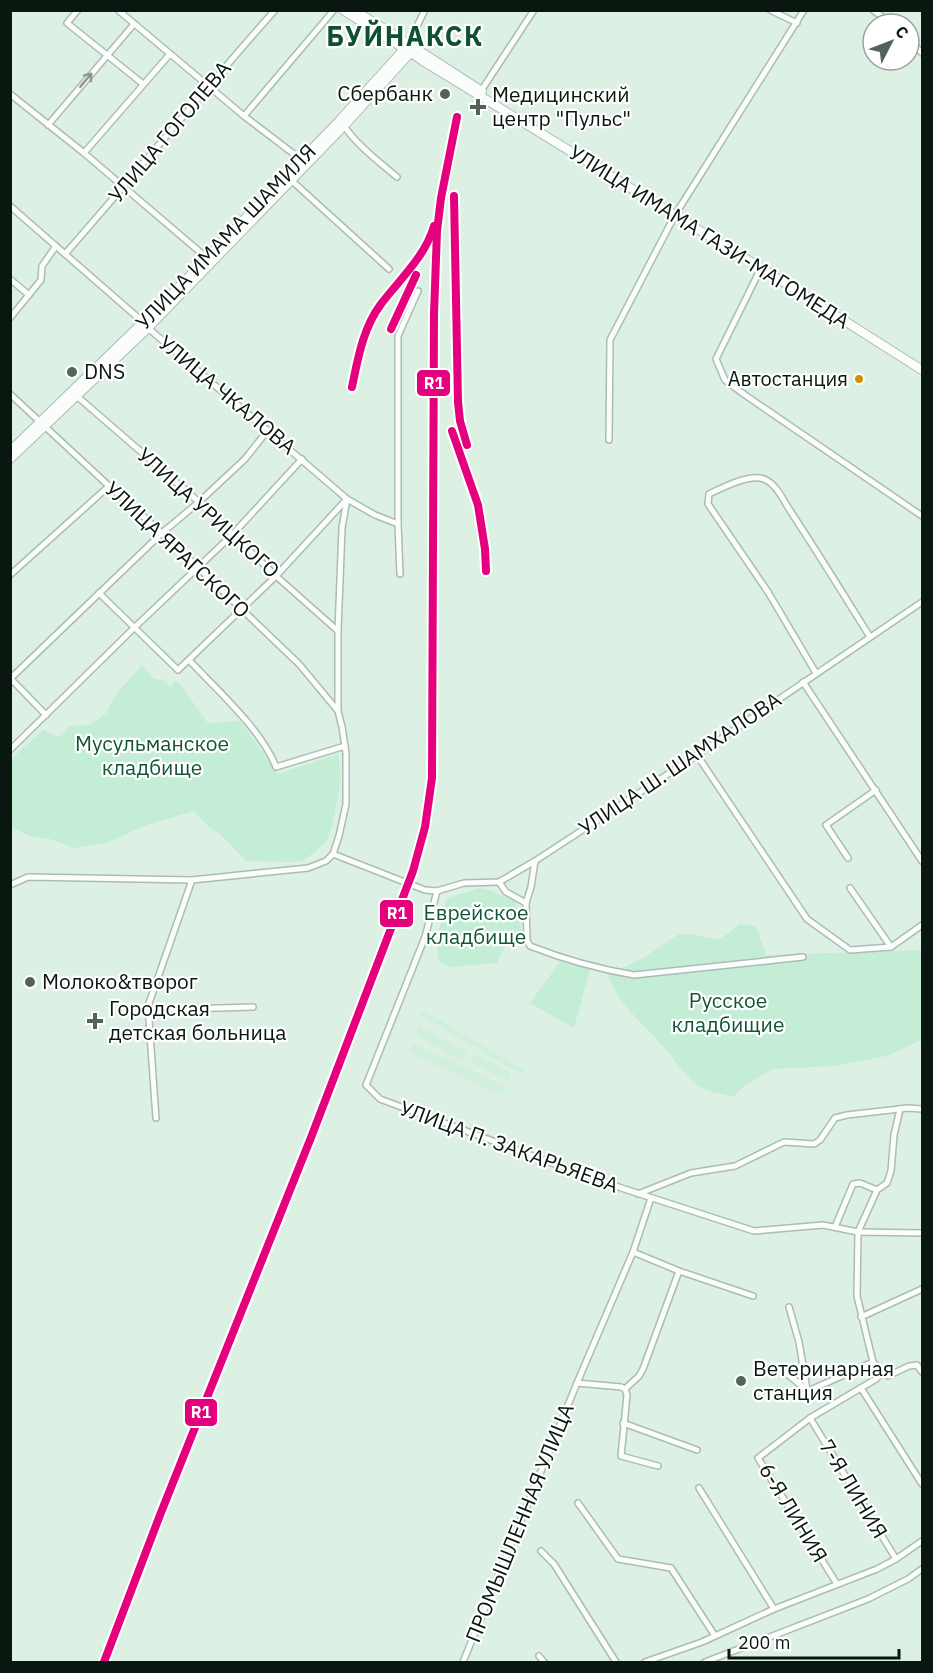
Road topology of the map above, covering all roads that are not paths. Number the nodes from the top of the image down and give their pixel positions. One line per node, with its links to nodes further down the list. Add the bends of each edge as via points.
1 (78, 10): 15 (street, via 67,23)
2 (118, 10): 12 (street)
3 (275, 10): 17 (street, УЛИЦА ГОГОЛЕВА)
4 (334, 10): 20 (street)
5 (343, 10): 13 (main road, УЛИЦА ИМАМА ГАЗИ-МАГОМЕДА)
6 (354, 10): 13 (main road)
7 (425, 10): 13 (street, УЛИЦА ИМАМА ШАМИЛЯ)
8 (534, 10): 18 (street)
9 (770, 10): 11 (street)
10 (804, 10): 11 (street)
11 (797, 23): 29 (street)
12 (134, 24): 14 (street); 15 (street)
13 (410, 48): 18 (main road, УЛИЦА ИМАМА ГАЗИ-МАГОМЕДА, via 423,61); 22 (main road, УЛИЦА ИМАМА ШАМИЛЯ); 24 (main road, УЛИЦА ИМАМА ШАМИЛЯ)
14 (170, 54): 16 (street); 17 (street)
15 (107, 55): 16 (street); 21 (street, one-way to 15)
16 (143, 84): 23 (street)
17 (208, 86): 20 (street); 27 (street, УЛИЦА ГОГОЛЕВА)
18 (479, 93): 29 (main road, УЛИЦА ИМАМА ГАЗИ-МАГОМЕДА)
19 (10, 94): 21 (street)
20 (244, 116): 24 (street)
21 (48, 125): 23 (street)
22 (344, 126): 24 (main road, УЛИЦА ИМАМА ШАМИЛЯ); 25 (street)
23 (84, 153): 27 (street)
24 (304, 162): 26 (main road, УЛИЦА ИМАМА ШАМИЛЯ); 32 (main road, УЛИЦА ИМАМА ШАМИЛЯ)
25 (397, 177)
26 (291, 180): 34 (street); 39 (main road, УЛИЦА ИМАМА ШАМИЛЯ)
27 (124, 187): 31 (street, УЛИЦА ГОГОЛЕВА); 32 (street)
28 (10, 206): 30 (street, УЛИЦА ЧКАЛОВА)
29 (676, 213): 33 (main road, УЛИЦА ИМАМА ГАЗИ-МАГОМЕДА); 40 (main road); 46 (street, via 610,340)
30 (56, 246): 31 (street, УЛИЦА ЧКАЛОВА); 37 (street)
31 (65, 254): 39 (street, УЛИЦА ЧКАЛОВА)
32 (207, 258): 39 (main road, УЛИЦА ИМАМА ШАМИЛЯ)
33 (761, 268): 41 (main road, УЛИЦА ИМАМА ГАЗИ-МАГОМЕДА); 53 (street, via 716,359 725,380)
34 (389, 269)
35 (10, 279): 37 (street)
36 (418, 291): 54 (street, via 398,336)
37 (29, 295): 38 (street)
38 (10, 318)
39 (146, 325): 43 (main road, УЛИЦА ИМАМА ШАМИЛЯ); 44 (main road, УЛИЦА ИМАМА ШАМИЛЯ); 45 (street, УЛИЦА ЧКАЛОВА)
40 (922, 364)
41 (922, 370)
42 (10, 394): 44 (street, УЛИЦА ЯРАГСКОГО)
43 (76, 398): 44 (main road, УЛИЦА ИМАМА ШАМИЛЯ); 52 (street, УЛИЦА УРИЦКОГО)
44 (43, 425): 47 (main road, УЛИЦА ИМАМА ШАМИЛЯ); 48 (main road, УЛИЦА ИМАМА ШАМИЛЯ); 50 (street, УЛИЦА ЯРАГСКОГО)
45 (268, 430): 49 (street, УЛИЦА ЧКАЛОВА); 52 (street, via 245,459)
46 (609, 440)
47 (10, 451)
48 (10, 459)
49 (302, 459): 51 (street, УЛИЦА ЧКАЛОВА); 56 (street)
50 (109, 486): 55 (street, УЛИЦА ЯРАГСКОГО); 59 (street)
51 (347, 499): 54 (street, УЛИЦА ЧКАЛОВА); 60 (street); 65 (street, via 342,528)
52 (199, 502): 55 (street); 56 (street, УЛИЦА УРИЦКОГО)
53 (922, 516)
54 (398, 524): 58 (street)
55 (162, 533): 57 (street, УЛИЦА ЯРАГСКОГО); 61 (street)
56 (232, 535): 57 (street); 60 (street, УЛИЦА УРИЦКОГО)
57 (198, 567): 63 (street, УЛИЦА ЯРАГСКОГО); 64 (street)
58 (400, 574)
59 (10, 575)
60 (276, 576): 63 (street); 65 (street, УЛИЦА УРИЦКОГО)
61 (99, 593): 64 (street); 69 (street)
62 (922, 602): 66 (street, УЛИЦА Ш. ШАМХАЛОВА)
63 (241, 609): 67 (street); 71 (street, УЛИЦА ЯРАГСКОГО, via 299,664)
64 (135, 627): 67 (street, via 178,670); 72 (street)
65 (338, 631): 71 (street)
66 (870, 637): 68 (street, УЛИЦА Ш. ШАМХАЛОВА); 68 (street, via 767,480 750,478 709,494 708,504 768,592)
67 (189, 660): 73 (street, via 236,710 270,752 276,767)
68 (816, 673): 70 (street, УЛИЦА Ш. ШАМХАЛОВА)
69 (11, 679): 72 (street)
70 (803, 682): 75 (street, УЛИЦА Ш. ШАМХАЛОВА); 76 (street)
71 (338, 711): 73 (street)
72 (46, 715): 74 (street)
73 (345, 746): 77 (street, via 346,804)
74 (10, 750)
75 (697, 755): 79 (street, УЛИЦА Ш. ШАМХАЛОВА); 88 (street, via 807,919 850,950)
76 (876, 790): 78 (street, via 826,825); 80 (street)
77 (333, 854): 81 (street, via 308,868); 85 (street, УЛИЦА Ш. ШАМХАЛОВА, via 387,877)
78 (848, 858)
79 (535, 861): 82 (street, УЛИЦА Ш. ШАМХАЛОВА); 86 (street)
80 (922, 861)
81 (192, 880): 83 (street, via 28,877); 91 (street)
82 (499, 882): 85 (street, УЛИЦА Ш. ШАМХАЛОВА, via 464,883); 86 (street, via 506,892)
83 (10, 885)
84 (850, 888): 88 (street)
85 (437, 891): 96 (street, УЛИЦА П. ЗАКАРЬЯЕВА, via 425,937 366,1085 380,1099)
86 (526, 903): 89 (street, via 530,946 621,973 653,974)
87 (922, 925): 88 (street)
88 (891, 947)
89 (803, 957)
90 (253, 1007): 91 (street)
91 (148, 1010): 94 (street)
92 (922, 1108): 93 (street)
93 (900, 1109): 95 (street, via 891,1171 887,1184); 96 (street, via 847,1114 835,1118 814,1144 784,1142 735,1166 691,1173)
94 (156, 1118)
95 (877, 1190): 98 (street, via 853,1184); 99 (street)
96 (638, 1194): 97 (street, УЛИЦА П. ЗАКАРЬЯЕВА)
97 (651, 1198): 98 (street, УЛИЦА П. ЗАКАРЬЯЕВА, via 754,1231); 101 (street, ПРОМЫШЛЕННАЯ УЛИЦА)
98 (835, 1227): 99 (street, УЛИЦА П. ЗАКАРЬЯЕВА)
99 (858, 1232): 100 (street, УЛИЦА П. ЗАКАРЬЯЕВА); 106 (street, via 857,1296)
100 (919, 1233)
101 (633, 1252): 102 (street); 111 (street, ПРОМЫШЛЕННАЯ УЛИЦА)
102 (679, 1271): 104 (street); 113 (street, via 639,1376)
103 (922, 1289): 106 (street)
104 (753, 1296)
105 (789, 1306): 114 (street)
106 (861, 1317): 107 (street)
107 (873, 1362): 109 (street); 114 (street)
108 (782, 1369): 114 (street)
109 (882, 1372): 110 (street, via 888,1376 917,1365); 112 (street)
110 (922, 1372)
111 (577, 1383): 113 (street); 130 (street, ПРОМЫШЛЕННАЯ УЛИЦА)
112 (861, 1388): 115 (street); 119 (street)
113 (625, 1389): 116 (street)
114 (808, 1391)
115 (810, 1418): 124 (street, 7-Я ЛИНИЯ); 126 (street, 6-Я ЛИНИЯ, via 758,1458)
116 (623, 1423): 117 (street); 118 (street, via 621,1456)
117 (697, 1450)
118 (658, 1466)
119 (922, 1484)
120 (699, 1488): 127 (street)
121 (578, 1503): 128 (street, via 618,1559 671,1568)
122 (922, 1541): 124 (street)
123 (541, 1551): 132 (street, via 554,1564)
124 (896, 1559): 126 (street)
125 (922, 1569): 134 (street, via 868,1599)
126 (837, 1584): 127 (street)
127 (774, 1609): 128 (street)
128 (715, 1636): 133 (street)
129 (539, 1656): 131 (street)
130 (463, 1662)
131 (544, 1662)
132 (616, 1662)
133 (645, 1662)
134 (705, 1662)

